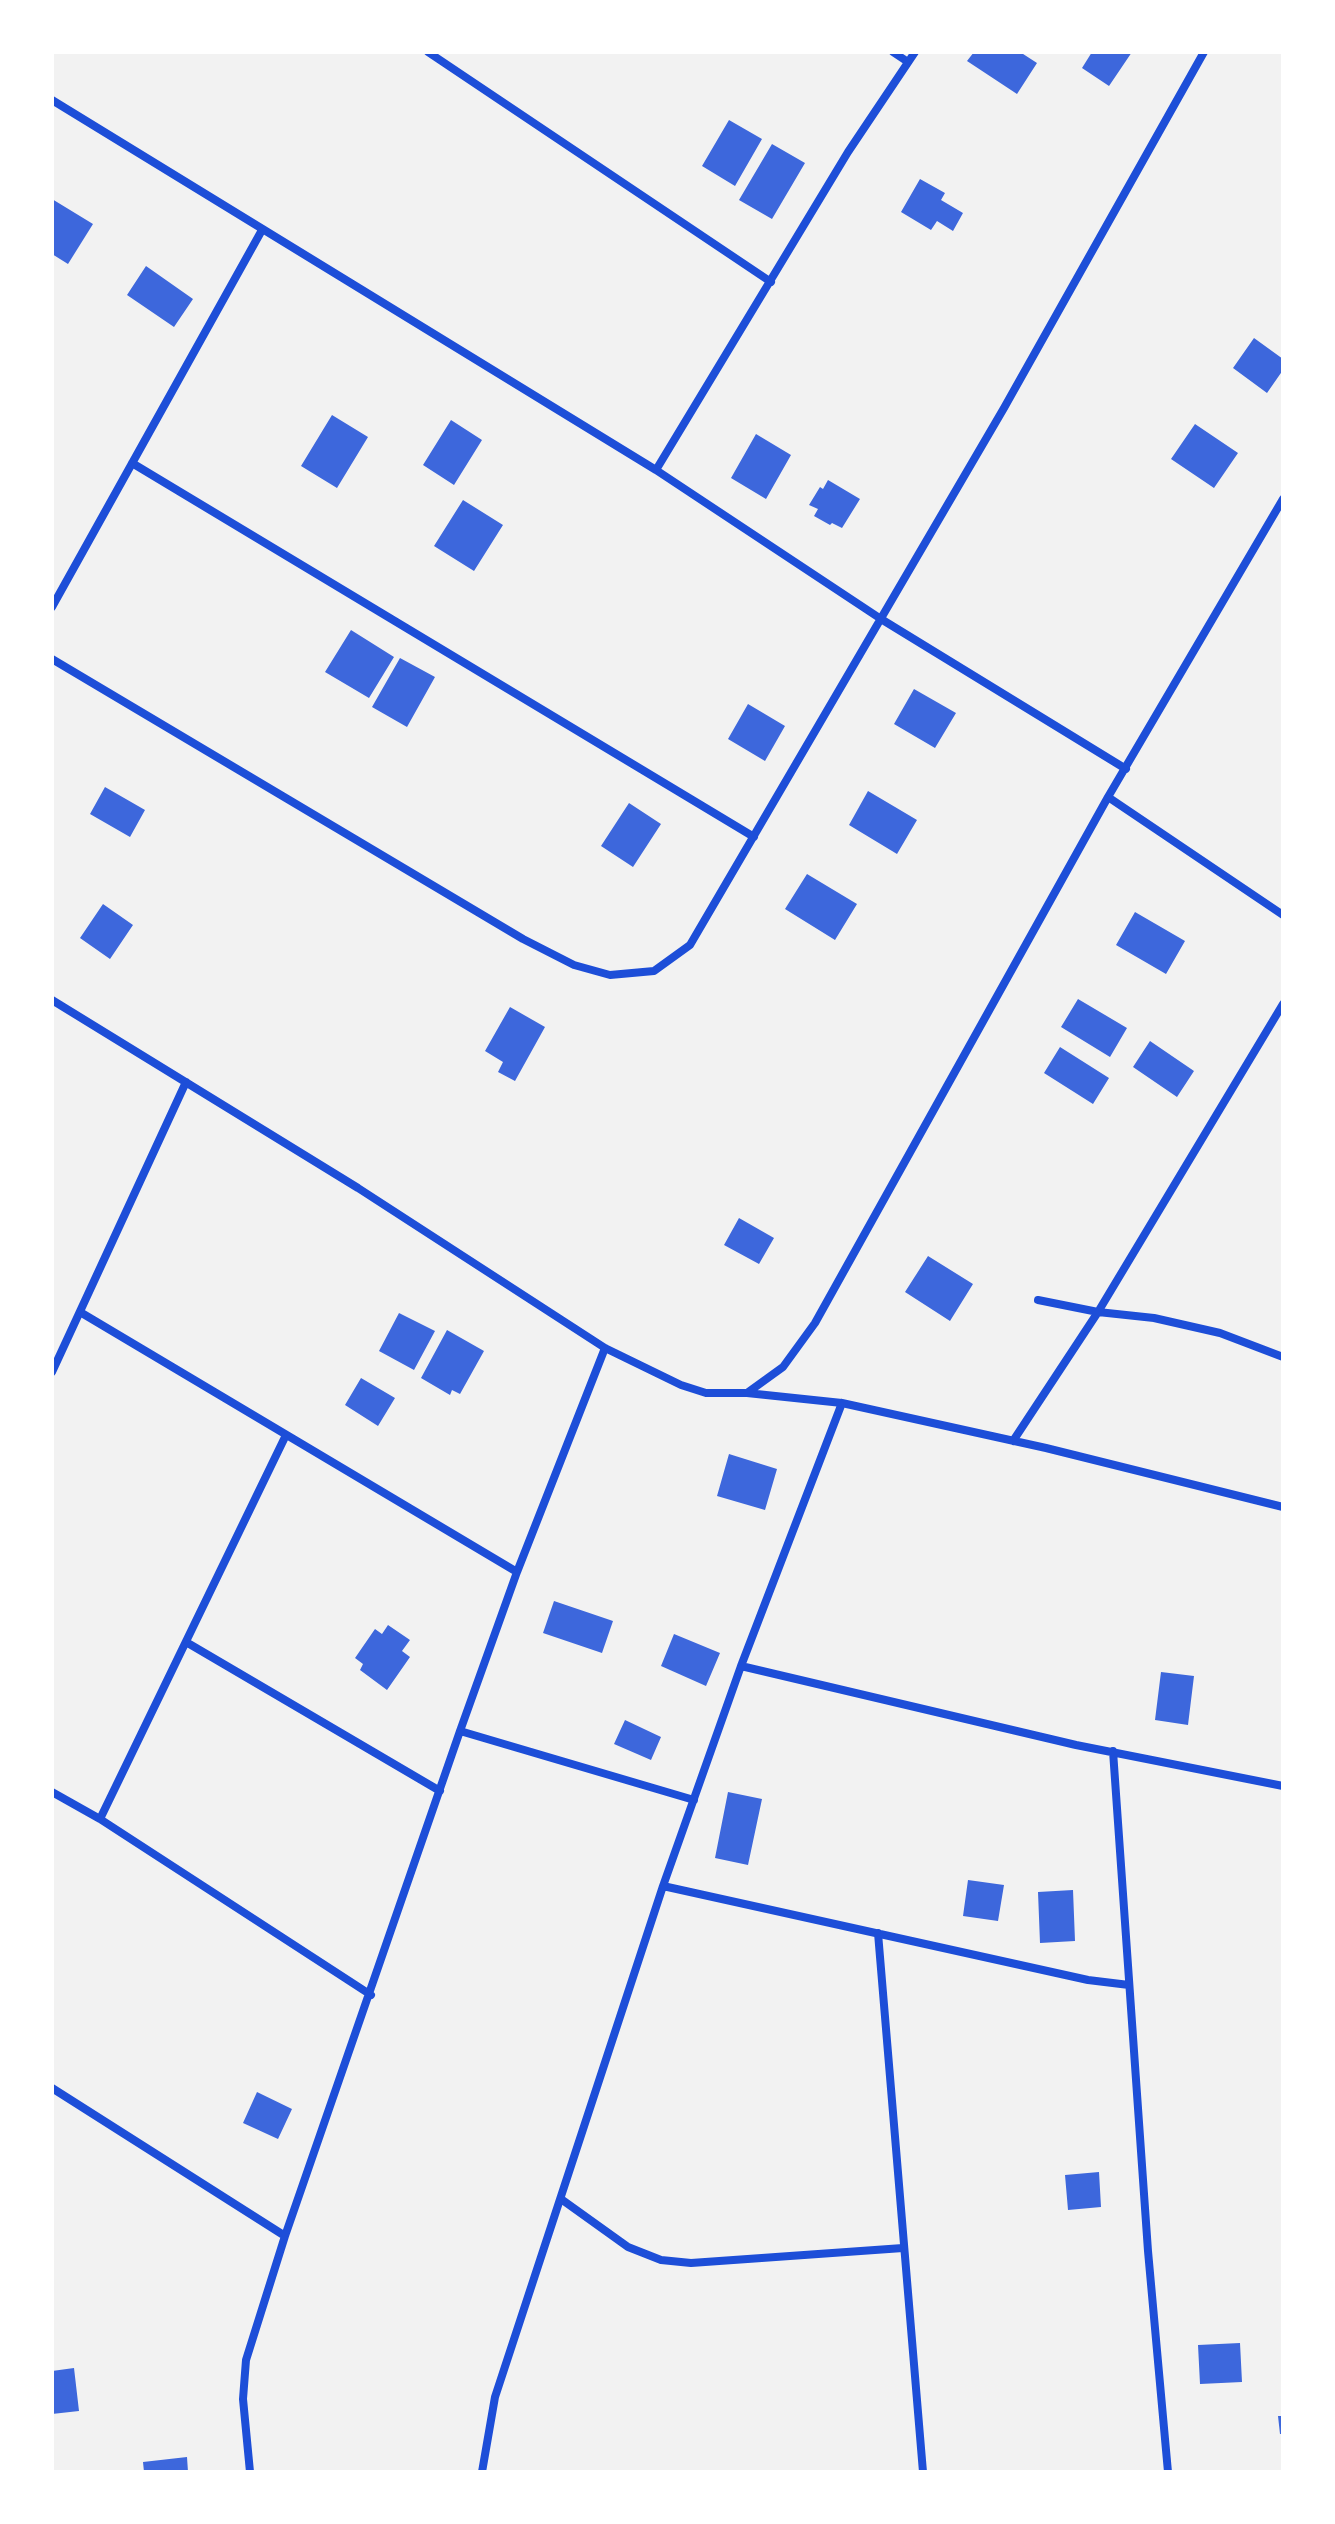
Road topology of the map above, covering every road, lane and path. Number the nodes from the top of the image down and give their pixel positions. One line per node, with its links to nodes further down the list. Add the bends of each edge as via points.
1 (428, 52): 8 (street)
2 (893, 52): 5 (street)
3 (915, 52): 5 (street)
4 (1204, 52): 13 (street)
5 (908, 62): 8 (street)
6 (52, 100): 7 (street)
7 (262, 230): 9 (street); 10 (street)
8 (771, 282): 10 (street)
9 (132, 463): 12 (street); 17 (street)
10 (656, 470): 13 (street)
11 (1283, 499): 15 (street)
12 (52, 607)
13 (881, 619): 15 (street); 17 (street)
14 (52, 659): 17 (street, via 523,939 574,965 610,975 654,971 690,945)
15 (1126, 769): 16 (street)
16 (1108, 797): 18 (street); 28 (street, via 815,1323 783,1367)
17 (754, 837)
18 (1283, 915)
19 (52, 1000): 21 (street)
20 (1283, 1004): 24 (street)
21 (186, 1082): 23 (street); 25 (street)
22 (1038, 1300): 24 (street)
23 (80, 1312): 27 (street); 30 (street)
24 (1098, 1312): 26 (street, via 1220,1333); 31 (street)
25 (605, 1348): 28 (street, via 706,1393); 33 (street)
26 (1283, 1357)
27 (52, 1372)
28 (747, 1393): 29 (street)
29 (842, 1403): 31 (street); 35 (street)
30 (286, 1435): 33 (street); 34 (street)
31 (1013, 1441): 32 (street)
32 (1283, 1507)
33 (517, 1572): 36 (street)
34 (186, 1642): 39 (street); 42 (street)
35 (741, 1666): 37 (street); 41 (street)
36 (460, 1731): 39 (street); 41 (street)
37 (1113, 1751): 38 (street); 45 (street)
38 (1283, 1786)
39 (440, 1791): 46 (street)
40 (52, 1792): 42 (street)
41 (694, 1800): 43 (street)
42 (100, 1819): 46 (street)
43 (663, 1886): 44 (street); 48 (street)
44 (878, 1933): 45 (street); 50 (street)
45 (1129, 1985): 54 (street)
46 (371, 1995): 49 (street)
47 (52, 2088): 49 (street)
48 (561, 2199): 50 (street, via 628,2247 661,2260 691,2263); 52 (street, via 495,2397)
49 (285, 2236): 51 (street, via 246,2360 243,2399)
50 (903, 2248): 53 (street)
51 (250, 2472)
52 (482, 2472)
53 (923, 2472)
54 (1168, 2472)

